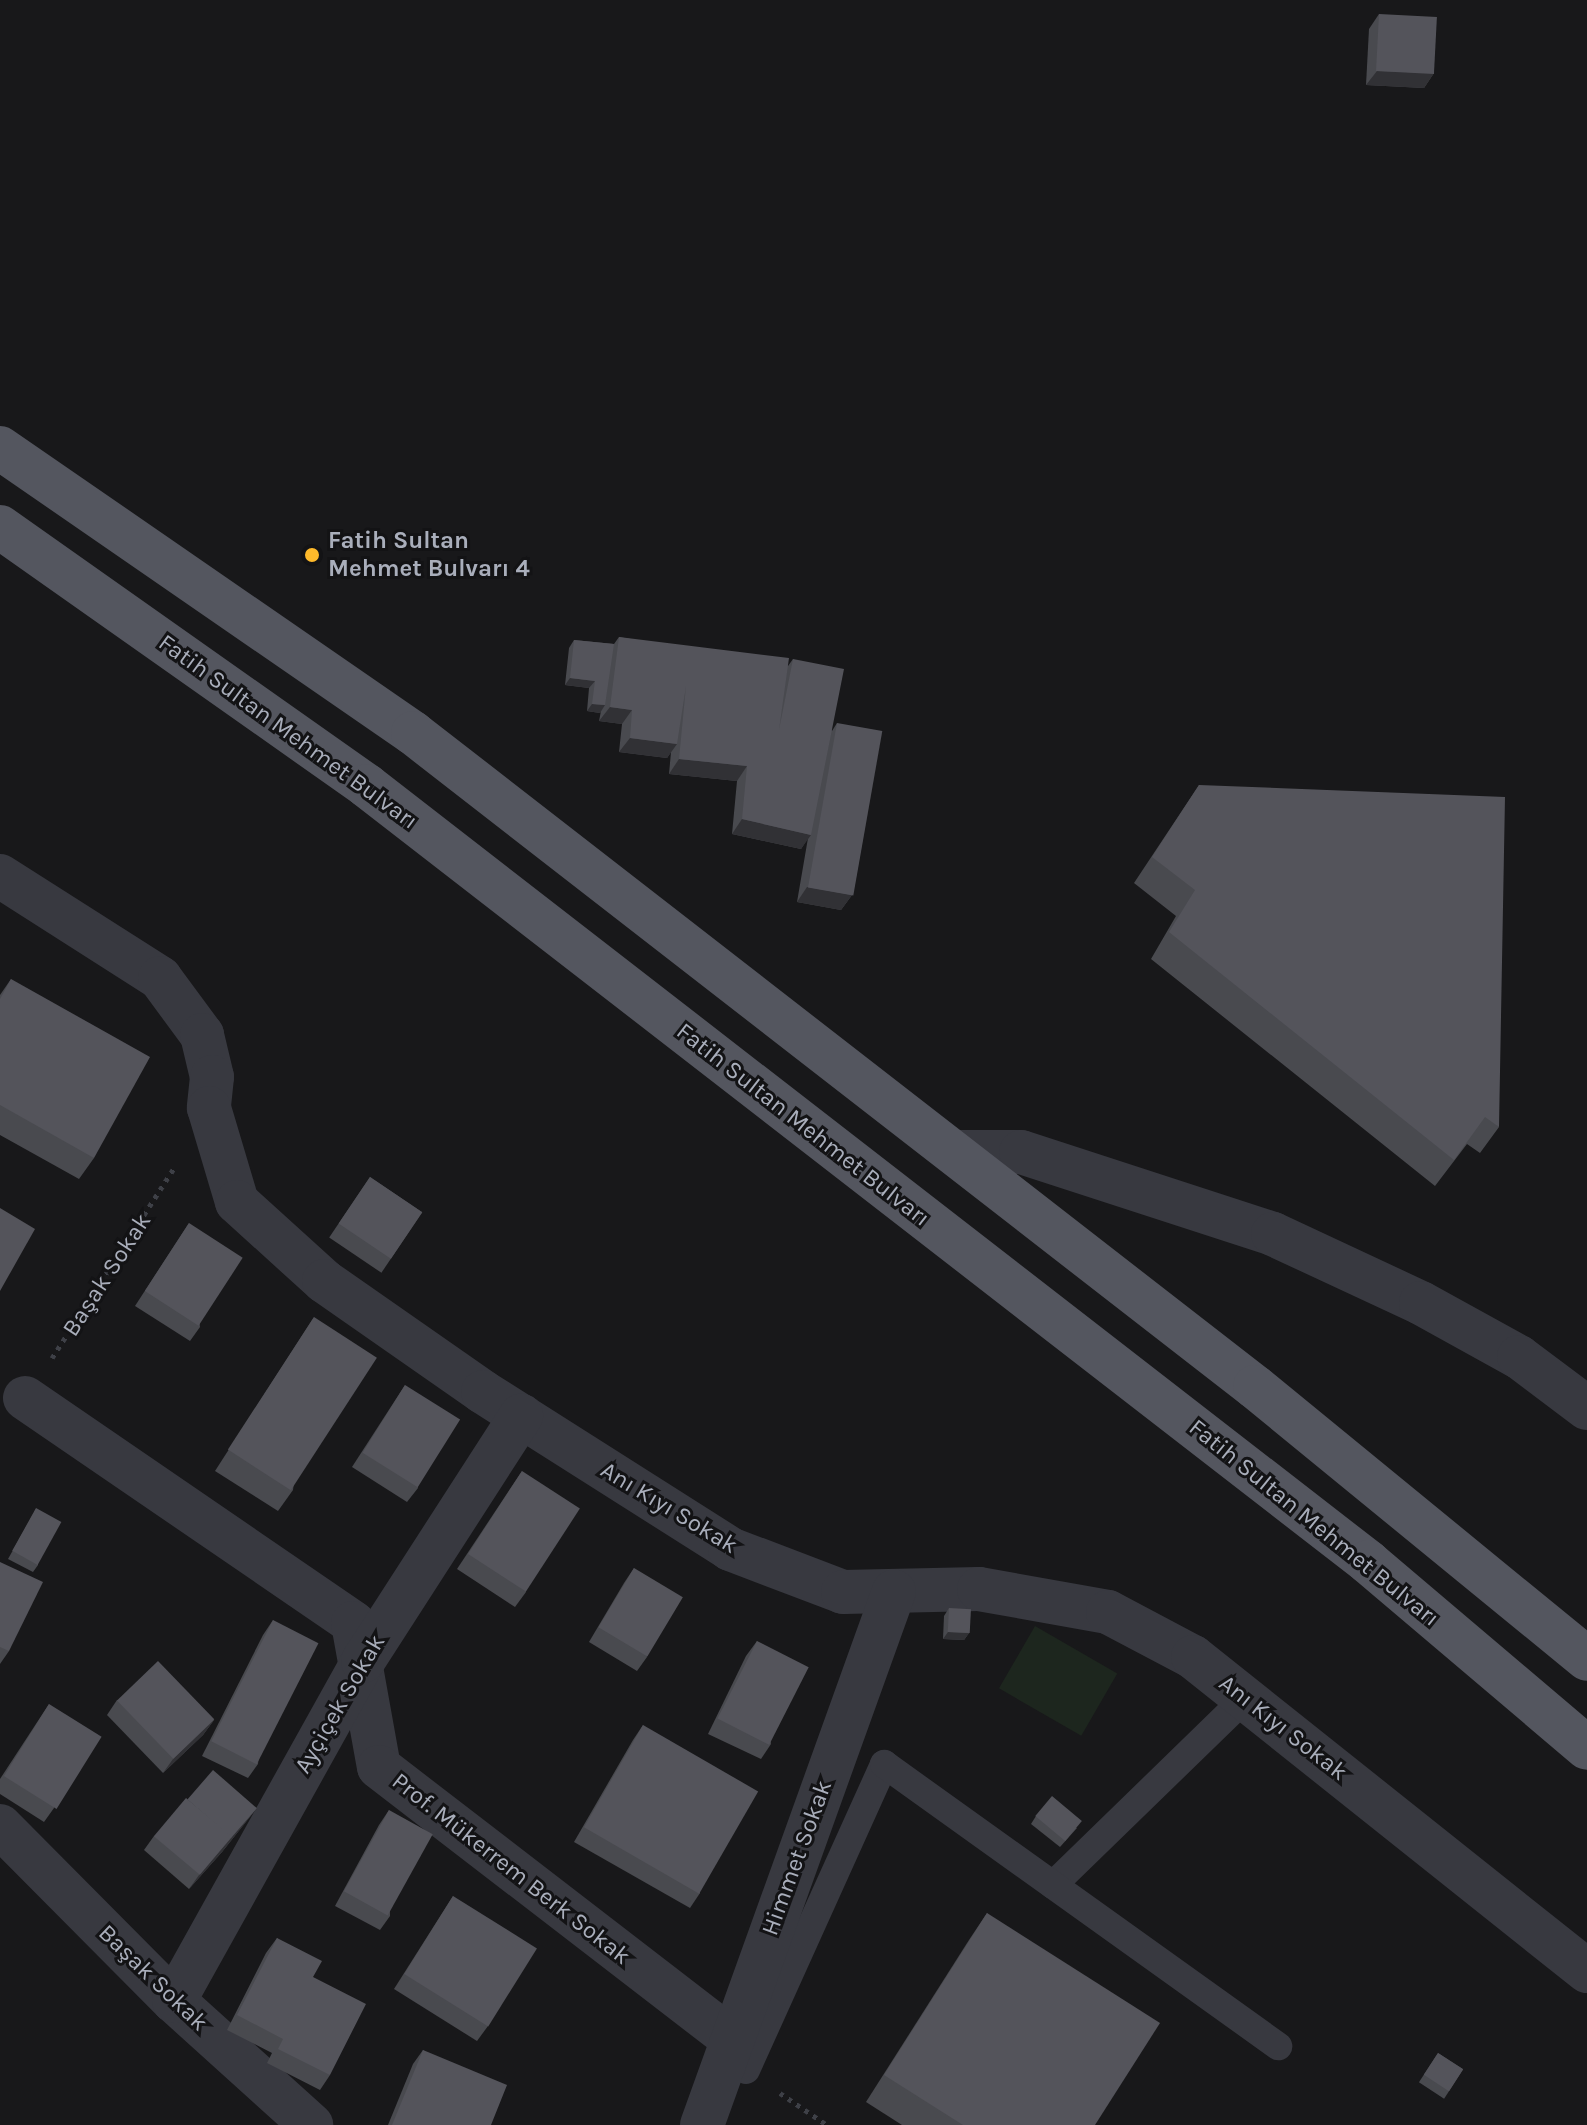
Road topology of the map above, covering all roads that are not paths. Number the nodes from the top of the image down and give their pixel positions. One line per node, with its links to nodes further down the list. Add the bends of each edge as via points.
1 (0, 448): 4 (main road, via 413,733)
2 (0, 527): 12 (main road, Fatih Sultan Mehmet Bulvarı, via 367,786 1368,1562)
3 (0, 876): 7 (street, Anı Kıyı Sokak, via 160,978 202,1035 212,1077 209,1108 237,1202 324,1281)
4 (957, 1152): 6 (street, via 1021,1152 1273,1234 1421,1303 1519,1357); 9 (main road)
5 (25, 1398): 10 (street, Prof. Mükerrem Berk Sokak, via 353,1623)
6 (1587, 1408)
7 (521, 1416): 8 (street, Anı Kıyı Sokak, via 730,1549 843,1592); 10 (street, Ayçiçek Sokak)
8 (894, 1591): 11 (street, Anı Kıyı Sokak, via 979,1589 1108,1612 1193,1657); 18 (street, Himmet Sokak)
9 (1587, 1659)
10 (363, 1661): 16 (street, Ayçiçek Sokak); 18 (street, Prof. Mükerrem Berk Sokak, via 379,1767)
11 (1245, 1698): 14 (lane); 15 (street, Anı Kıyı Sokak)
12 (1587, 1748)
13 (0, 1826): 16 (street, Başak Sokak)
14 (1053, 1885): 17 (lane); 18 (lane, via 884,1764)
15 (1587, 1971)
16 (174, 2001): 19 (street, Başak Sokak)
17 (1278, 2046)
18 (739, 2054): 20 (street, Himmet Sokak)
19 (311, 2125)
20 (702, 2125)

